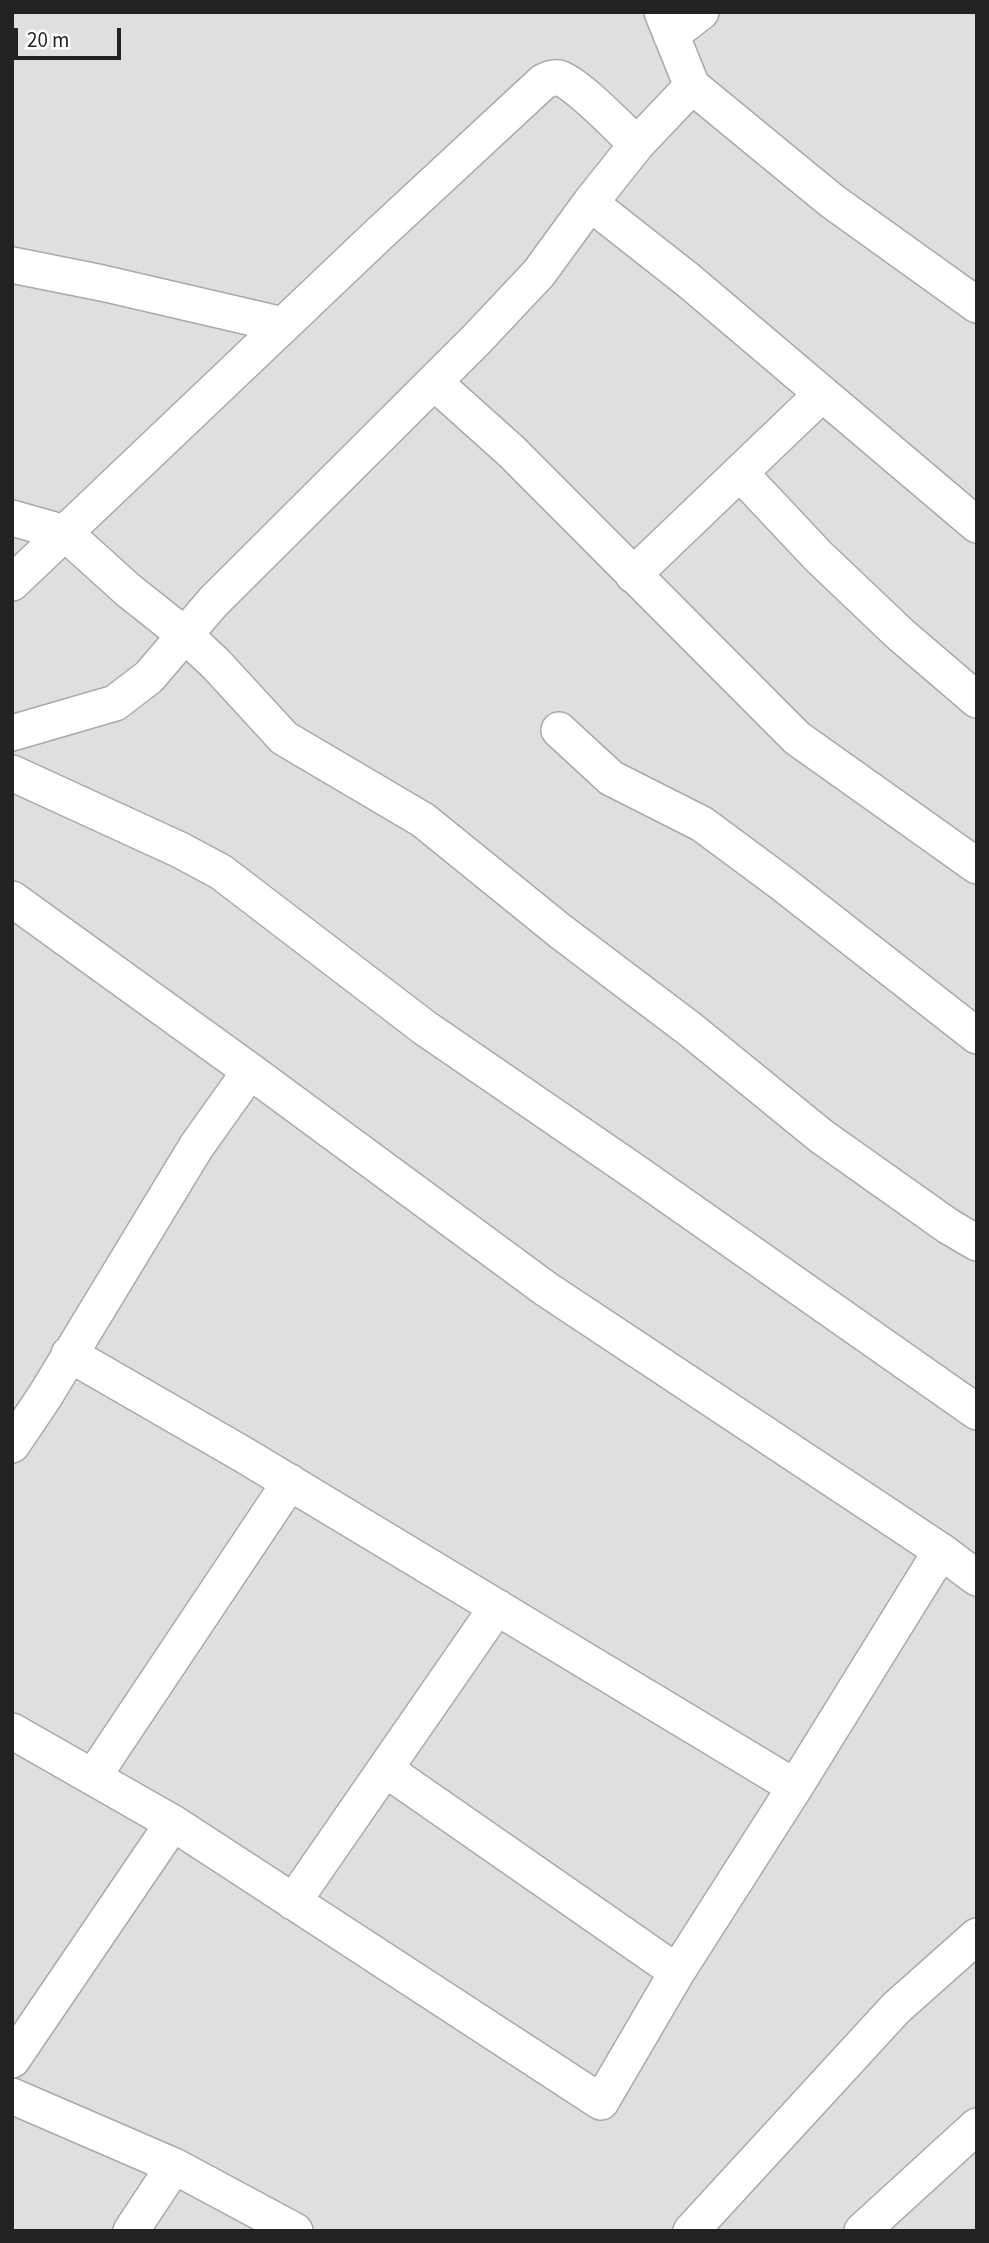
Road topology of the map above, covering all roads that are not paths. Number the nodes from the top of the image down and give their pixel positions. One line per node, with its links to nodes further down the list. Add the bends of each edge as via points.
1 (701, 12): 2 (street)
2 (667, 24): 3 (street)
3 (692, 86): 4 (street); 7 (street, via 832,201)
4 (637, 144): 5 (street); 8 (street, via 574,87 560,78 550,78)
5 (590, 203): 9 (street, via 539,272); 10 (street)
6 (12, 265): 8 (street)
7 (977, 305)
8 (283, 325): 14 (street)
9 (434, 382): 15 (street, via 512,452); 17 (street, via 213,602)
10 (822, 394): 11 (street); 13 (street)
11 (740, 473): 15 (street); 18 (street, via 900,635)
12 (12, 518): 14 (street)
13 (977, 525)
14 (65, 533): 16 (street); 17 (street)
15 (633, 575): 22 (street, via 797,738)
16 (12, 583)
17 (186, 636): 20 (street, via 149,677 116,703); 26 (street, via 284,738 423,820 821,1136)
18 (977, 700)
19 (559, 730): 24 (street, via 611,778 702,824)
20 (12, 733)
21 (12, 773): 28 (street, via 221,873 425,1028)
22 (977, 866)
23 (12, 900): 25 (street)
24 (977, 1036)
25 (250, 1071): 27 (street, via 196,1147); 31 (street, via 545,1289)
26 (977, 1243)
27 (69, 1354): 29 (street); 30 (street)
28 (977, 1412)
29 (12, 1445)
30 (290, 1482): 33 (street); 36 (street)
31 (941, 1551): 32 (street); 37 (street)
32 (977, 1578)
33 (497, 1607): 35 (street); 37 (street)
34 (12, 1731): 36 (street)
35 (385, 1769): 39 (street); 41 (street)
36 (93, 1777): 38 (street)
37 (796, 1787): 41 (street)
38 (173, 1823): 39 (street); 42 (street)
39 (293, 1902): 41 (street, via 601,2102)
40 (977, 1936): 48 (street, via 896,2008)
41 (677, 1972)
42 (12, 2060)
43 (12, 2096): 45 (street)
44 (977, 2126): 49 (street)
45 (174, 2166): 46 (street); 47 (street)
46 (131, 2231)
47 (295, 2231)
48 (691, 2231)
49 (862, 2231)

